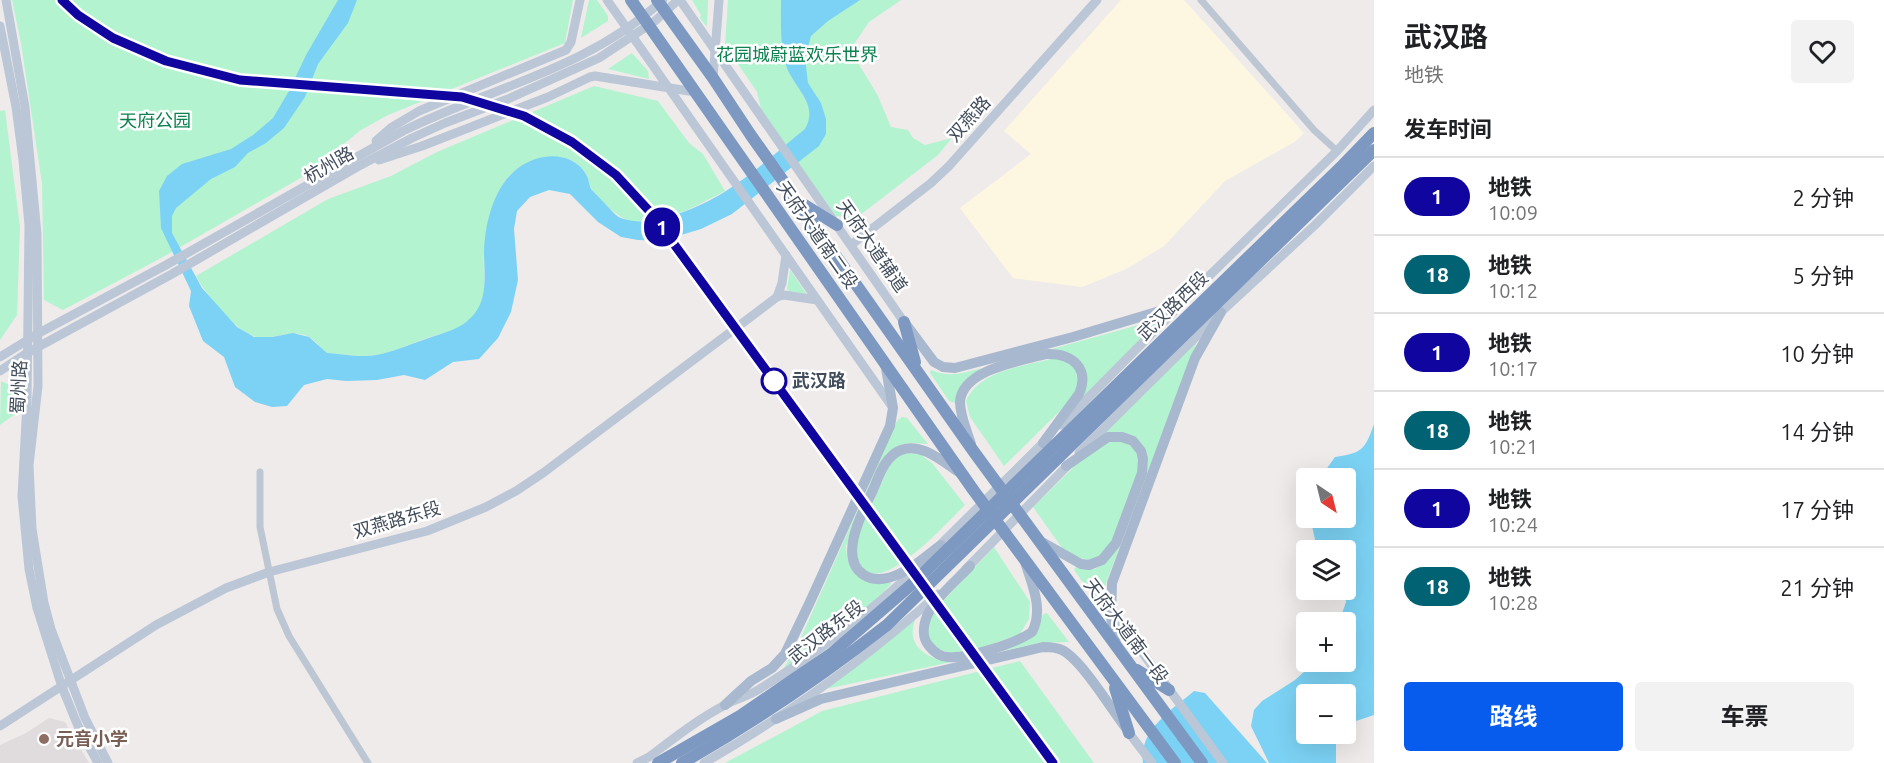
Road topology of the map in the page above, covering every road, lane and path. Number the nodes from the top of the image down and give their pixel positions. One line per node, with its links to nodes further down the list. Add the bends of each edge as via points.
1 (6, 0): 32 (main road, 蜀州路, via 25,107 32,177)
2 (580, 0): 20 (main road, via 566,50 419,111)
3 (631, 0): 15 (highway, 天府大道南二段)
4 (657, 0): 13 (highway, 天府大道南二段)
5 (663, 0): 20 (main road, 杭州路, via 616,36 571,62 422,122)
6 (679, 0): 12 (main road); 22 (main road, 杭州路, via 599,58 432,129)
7 (719, 0): 12 (main road)
8 (1097, 0): 25 (main road, 双燕路, via 949,166)
9 (1201, 0): 19 (street, via 1314,130)
10 (609, 3): 14 (main road)
11 (0, 26): 33 (main road, 蜀州路, via 26,188)
12 (715, 50): 13 (main road); 24 (main road, 天府大道辅道)
13 (713, 78): 23 (highway, 天府大道南二段)
14 (669, 88): 15 (main road); 22 (main road, via 590,77 430,143); 26 (main road)
15 (695, 92): 37 (highway, 天府大道南二段)
16 (1374, 110): 19 (main road)
17 (1374, 132): 46 (highway, 武汉路西段)
18 (1374, 150): 46 (highway, 武汉路西段)
19 (1337, 151): 29 (main road)
20 (362, 153): 32 (main road, 杭州路)
21 (1374, 166): 30 (main road)
22 (357, 167): 34 (main road, 杭州路)
23 (797, 200): 24 (highway); 39 (highway, 天府大道南二段)
24 (837, 225): 25 (main road, 天府大道辅道)
25 (851, 245): 31 (main road, 天府大道辅道)
26 (786, 255): 27 (main road); 28 (main road)
27 (777, 297): 28 (main road); 52 (main road, 双燕路东段, via 516,491 427,531)
28 (818, 300): 40 (main road)
29 (1185, 300): 31 (main road, via 1163,310 955,368 934,362); 41 (main road)
30 (1221, 312): 43 (main road); 53 (main road, via 1195,358 1112,583)
31 (904, 322): 39 (highway)
32 (39, 333): 33 (main road, 杭州路); 34 (main road, 蜀州路)
33 (27, 340): 35 (main road, 蜀州路); 36 (main road, 杭州路)
34 (37, 347): 35 (main road, 杭州路); 57 (main road, 蜀州路, via 38,386 29,465 32,530 44,603)
35 (27, 353): 38 (main road, 杭州路); 58 (main road, 蜀州路, via 24,526 37,608)
36 (0, 357)
37 (885, 363): 40 (main road); 45 (highway, 天府大道南二段)
38 (0, 370)
39 (917, 371): 42 (highway, 天府大道南二段)
40 (893, 408): 60 (main road, via 888,432 785,654)
41 (1043, 443): 42 (main road, via 1083,385 1076,363 1055,353 986,372 970,382 960,406); 49 (main road)
42 (974, 452): 47 (highway, 天府大道南二段)
43 (1066, 466): 48 (main road, via 1108,437 1133,441 1143,459 1142,473 1116,543 1102,560 1081,564); 51 (main road)
44 (260, 472): 52 (street, via 260,527)
45 (963, 474): 49 (main road, via 922,450 896,452 884,467 862,513 854,537 853,559 861,573 878,580 902,573); 50 (highway, 天府大道南二段)
46 (1000, 507): 68 (highway, 武汉路东段, via 831,654 740,716); 69 (highway, 武汉路东段, via 913,602 852,653 745,726)
47 (1023, 520): 48 (highway, 天府大道南一段)
48 (1036, 539): 54 (highway, 天府大道南一段)
49 (941, 545): 60 (main road, via 855,622 755,692)
50 (1024, 559): 51 (main road, via 1037,598 1038,615 1032,632 1016,642 947,657 926,643 924,627 938,600); 56 (highway)
51 (969, 566): 61 (main road, via 905,624)
52 (268, 572): 57 (main road, 双燕路东段, via 200,600); 66 (street, via 289,636)
53 (1110, 605): 54 (main road); 59 (main road)
54 (1116, 647): 55 (highway, 天府大道南一段)
55 (1130, 666): 59 (highway); 73 (highway, 天府大道南一段)
56 (1112, 678): 63 (highway); 72 (highway)
57 (71, 681): 58 (main road, 双燕路东段); 65 (main road, 蜀州路)
58 (62, 687): 62 (main road, 双燕路东段); 64 (main road, 蜀州路)
59 (1172, 695): 74 (main road)
60 (725, 705): 67 (main road)
61 (776, 719): 63 (main road, via 821,699 1053,647 1079,665); 70 (main road)
62 (0, 726)
63 (1129, 733): 71 (main road)
64 (98, 763)
65 (108, 763)
66 (368, 763)
67 (637, 763)
68 (658, 763)
69 (682, 763)
70 (704, 763)
71 (1152, 763)
72 (1175, 763)
73 (1202, 763)
74 (1223, 763)

